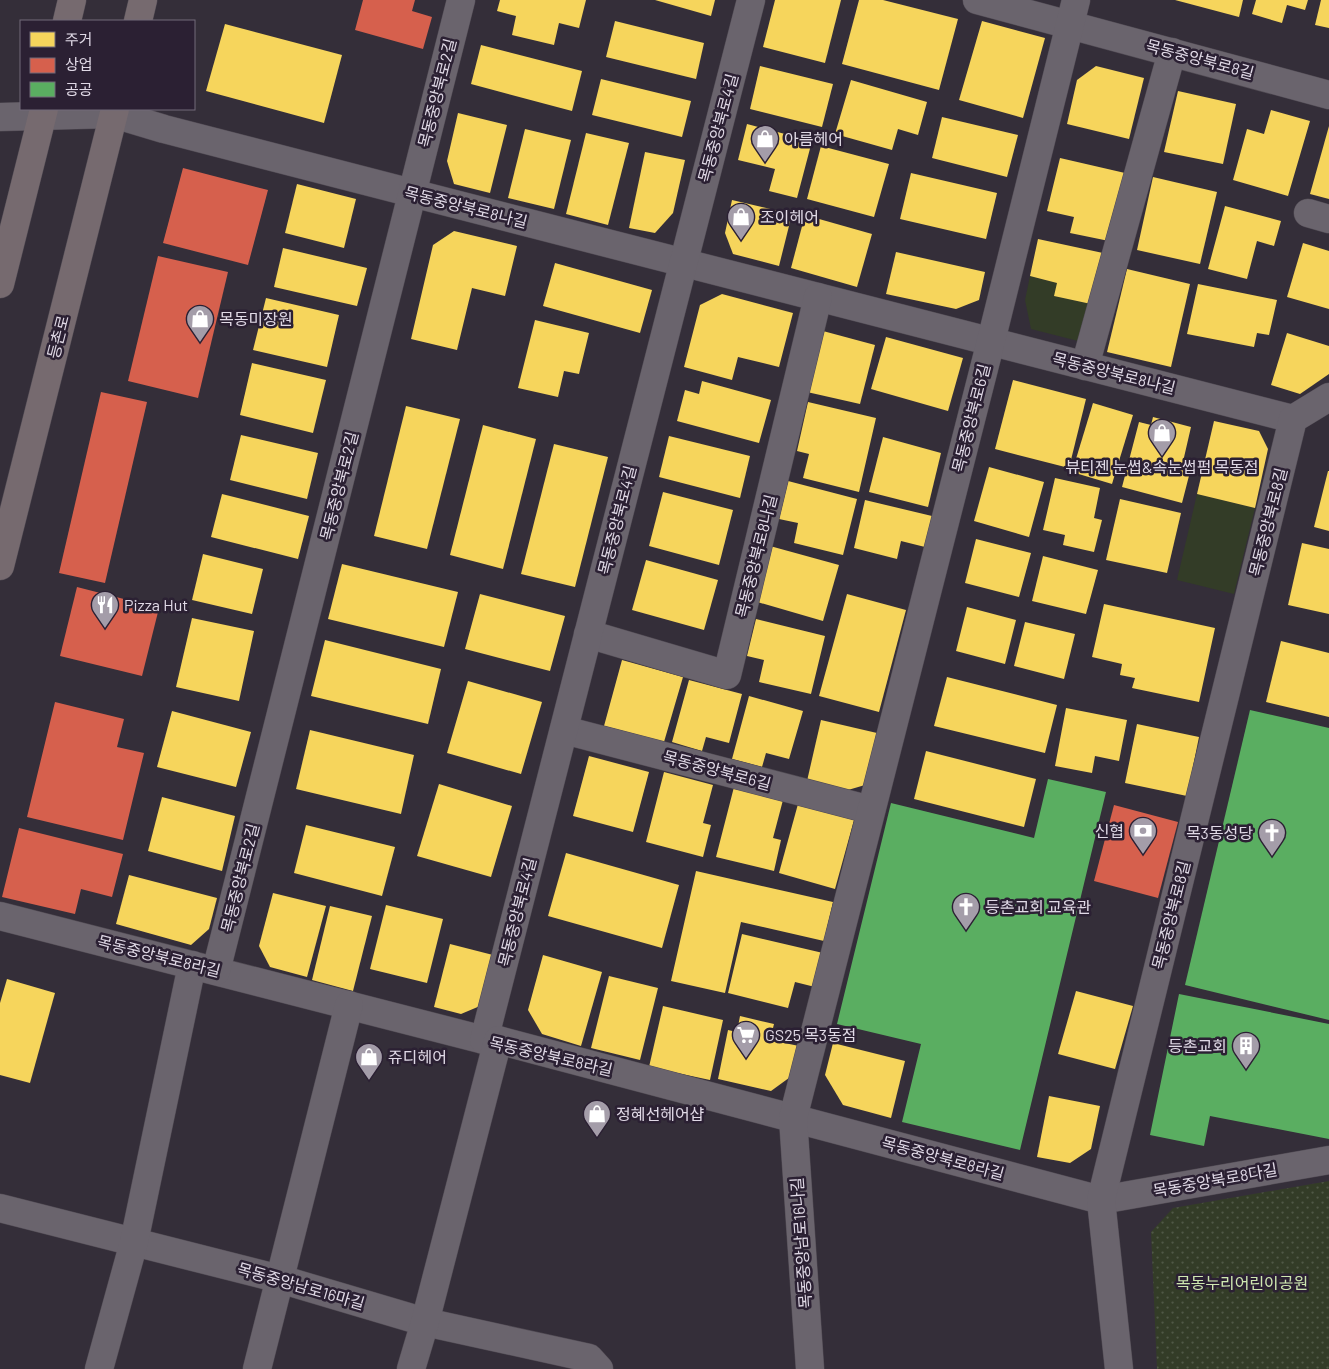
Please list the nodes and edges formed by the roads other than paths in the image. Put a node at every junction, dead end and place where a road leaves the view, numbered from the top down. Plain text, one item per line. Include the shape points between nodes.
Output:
1 (72, 0) edge
2 (143, 0) edge
3 (461, 0) edge
4 (751, 0) edge
5 (977, 0) edge
6 (1073, 12) edge
7 (67, 20) edge
8 (138, 20) edge
9 (1172, 52) junction
10 (1329, 95) edge
11 (115, 111) edge
12 (43, 113) edge
13 (0, 117) edge
14 (412, 193) junction
15 (683, 262) junction
16 (0, 284) edge
17 (818, 297) junction
18 (991, 341) junction
19 (1085, 366) junction
20 (1329, 397) edge
21 (1293, 419) junction
22 (0, 566) edge
23 (588, 634) junction
24 (564, 730) junction
25 (871, 810) junction
26 (0, 916) edge
27 (204, 968) junction
28 (349, 1005) junction
29 (491, 1040) junction
30 (793, 1118) junction
31 (1329, 1160) edge
32 (1101, 1200) junction
33 (0, 1208) edge
34 (134, 1242) junction
35 (280, 1279) junction
36 (425, 1322) junction
37 (99, 1369) edge
38 (256, 1369) edge
39 (411, 1369) edge
40 (599, 1369) edge
41 (810, 1369) edge
42 (1119, 1369) edge

1 - 7 main road
2 - 8 main road
3 - 14 street, 목동중앙북로2길
4 - 15 street, 목동중앙북로4길
5 - 6 street
6 - 9 street, 목동중앙북로8길
6 - 18 street, 목동중앙북로6길
9 - 10 street, 목동중앙북로8길
9 - 19 street
11 - 12 street, 목동중앙북로8나길
11 - 14 street, 목동중앙북로8나길 via 164,129
11 - 22 main road, 등촌로
12 - 13 street
12 - 16 main road
14 - 15 street, 목동중앙북로8나길
14 - 27 street, 목동중앙북로2길
15 - 17 street, 목동중앙북로8나길
15 - 23 street, 목동중앙북로4길
17 - 18 street, 목동중앙북로8나길
17 - 23 street, 목동중앙북로8나길 via 727,674
18 - 19 street, 목동중앙북로8나길
18 - 25 street, 목동중앙북로6길
19 - 21 street, 목동중앙북로8나길
20 - 21 street
21 - 32 street, 목동중앙북로8길
23 - 24 street, 목동중앙북로4길
24 - 25 street, 목동중앙북로6길
24 - 29 street, 목동중앙북로4길
25 - 30 street, 목동중앙북로6길
26 - 27 street, 목동중앙북로8라길
27 - 28 street, 목동중앙북로8라길
27 - 34 street, 목동중앙북로2길
28 - 29 street, 목동중앙북로8라길
28 - 35 street
29 - 30 street, 목동중앙북로8라길
29 - 36 street, 목동중앙북로4길
30 - 32 street, 목동중앙북로8라길
30 - 41 street, 목동중앙남로16나길
31 - 32 street, 목동중앙북로8다길
32 - 42 street, 목동중앙북로8길
33 - 34 street, 목동중앙남로16마길
34 - 35 street, 목동중앙남로16마길
34 - 37 street, 목동중앙북로2길
35 - 36 street, 목동중앙남로16마길
35 - 38 street
36 - 39 street, 목동중앙북로4길
36 - 40 street, 목동중앙남로16마길 via 589,1358

